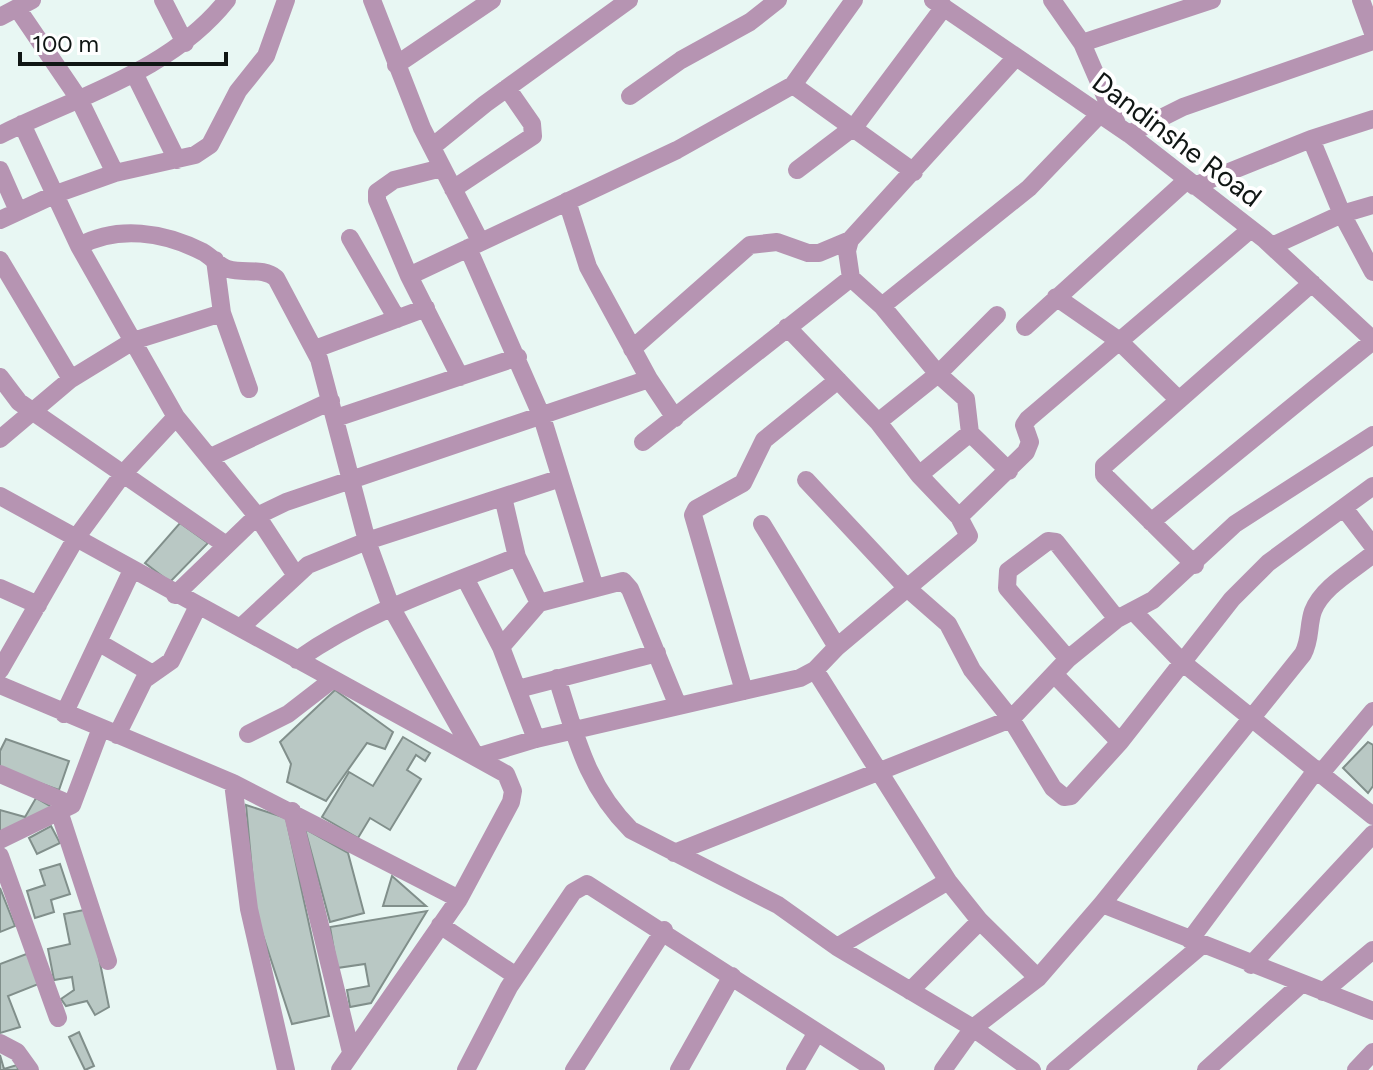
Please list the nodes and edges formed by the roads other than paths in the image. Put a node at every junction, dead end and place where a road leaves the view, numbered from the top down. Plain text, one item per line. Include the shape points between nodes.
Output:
1 (163, 0) edge
2 (227, 0) edge
3 (286, 0) edge
4 (372, 0) edge
5 (492, 0) edge
6 (629, 0) edge
7 (778, 0) edge
8 (854, 0) edge
9 (1052, 0) edge
10 (1212, 0) edge
11 (1361, 0) edge
12 (939, 4) edge
13 (16, 9) edge
14 (1373, 33) edge
15 (1373, 41) edge
16 (185, 43) junction
17 (1082, 43) junction
18 (1016, 57) junction
19 (396, 65) junction
20 (134, 73) junction
21 (793, 85) junction
22 (507, 88) junction
23 (630, 96) dead end
24 (79, 99) junction
25 (1100, 114) junction
26 (1373, 119) edge
27 (22, 124) junction
28 (855, 126) junction
29 (1124, 130) junction
30 (0, 135) edge
31 (1311, 139) junction
32 (432, 147) junction
33 (177, 160) junction
34 (442, 168) junction
35 (0, 170) edge
36 (797, 170) dead end
37 (914, 172) junction
38 (115, 173) junction
39 (1191, 183) junction
40 (453, 189) junction
41 (56, 194) junction
42 (567, 201) junction
43 (1373, 205) edge
44 (18, 211) junction
45 (1342, 214) junction
46 (0, 220) edge
47 (1251, 229) junction
48 (350, 238) dead end
49 (850, 240) junction
50 (474, 244) junction
51 (79, 246) junction
52 (1272, 246) junction
53 (0, 260) edge
54 (215, 260) junction
55 (1373, 272) edge
56 (409, 276) junction
57 (851, 278) junction
58 (1312, 283) junction
59 (1056, 297) junction
60 (882, 306) junction
61 (426, 308) junction
62 (222, 313) junction
63 (997, 315) dead end
64 (397, 319) junction
65 (787, 327) junction
66 (1025, 327) dead end
67 (1371, 336) edge
68 (1118, 340) junction
69 (133, 341) junction
70 (315, 349) junction
71 (632, 349) junction
72 (518, 357) junction
73 (938, 374) junction
74 (0, 377) edge
75 (460, 377) junction
76 (71, 379) junction
77 (649, 379) junction
78 (838, 380) junction
79 (249, 389) dead end
80 (1179, 400) junction
81 (32, 410) junction
82 (334, 410) junction
83 (176, 417) junction
84 (542, 417) junction
85 (675, 418) junction
86 (878, 422) junction
87 (970, 433) junction
88 (1373, 435) edge
89 (0, 439) edge
90 (643, 442) dead end
91 (211, 457) junction
92 (1009, 471) junction
93 (123, 474) junction
94 (919, 475) junction
95 (561, 478) junction
96 (352, 480) junction
97 (806, 480) dead end
98 (1373, 486) edge
99 (0, 496) edge
100 (503, 497) junction
101 (1344, 508) junction
102 (257, 516) junction
103 (959, 517) junction
104 (1151, 522) junction
105 (762, 524) dead end
106 (76, 538) junction
107 (367, 541) junction
108 (226, 545) junction
109 (1373, 546) edge
110 (1373, 554) edge
111 (517, 557) junction
112 (1195, 565) junction
113 (132, 570) junction
114 (295, 574) junction
115 (465, 578) junction
116 (0, 588) edge
117 (595, 588) junction
118 (907, 588) junction
119 (175, 595) junction
120 (539, 603) junction
121 (38, 605) junction
122 (198, 606) junction
123 (391, 607) junction
124 (1125, 615) junction
125 (240, 628) junction
126 (98, 642) junction
127 (501, 647) junction
128 (837, 647) junction
129 (657, 653) junction
130 (1068, 659) junction
131 (297, 660) junction
132 (1182, 662) junction
133 (0, 670) edge
134 (815, 670) junction
135 (151, 673) junction
136 (1054, 674) junction
137 (557, 678) junction
138 (332, 680) junction
139 (0, 685) edge
140 (518, 689) junction
141 (744, 691) junction
142 (678, 706) junction
143 (1373, 711) edge
144 (64, 714) junction
145 (1251, 718) junction
146 (1011, 719) junction
147 (574, 730) junction
148 (109, 732) junction
149 (248, 734) dead end
150 (536, 739) junction
151 (1120, 742) junction
152 (476, 757) junction
153 (1319, 771) junction
154 (0, 774) edge
155 (880, 774) junction
156 (233, 783) junction
157 (65, 808) junction
158 (292, 811) junction
159 (1373, 816) edge
160 (1373, 834) edge
161 (0, 840) edge
162 (674, 853) junction
163 (0, 856) edge
164 (948, 881) junction
165 (459, 899) junction
166 (1102, 904) junction
167 (980, 921) junction
168 (440, 925) junction
169 (664, 930) junction
170 (1196, 942) junction
171 (837, 947) junction
172 (1373, 950) edge
173 (108, 961) dead end
174 (1251, 965) junction
175 (516, 976) junction
176 (732, 976) junction
177 (1038, 978) junction
178 (1301, 984) junction
179 (910, 991) junction
180 (1323, 992) junction
181 (1373, 1011) edge
182 (58, 1018) dead end
183 (973, 1028) junction
184 (817, 1032) junction
185 (0, 1043) edge
186 (351, 1052) junction
187 (1373, 1052) edge
188 (1012, 1064) edge
189 (30, 1070) edge
190 (286, 1070) edge
191 (340, 1070) edge
192 (466, 1070) edge
193 (574, 1070) edge
194 (679, 1070) edge
195 (795, 1070) edge
196 (876, 1070) edge
197 (943, 1070) edge
198 (1032, 1070) edge
199 (1055, 1070) edge
200 (1206, 1070) edge
201 (1356, 1070) edge

1 - 16 street
2 - 16 street
3 - 33 street via 266,56 238,91 210,145
4 - 19 street
5 - 19 street
6 - 22 street
7 - 23 street
8 - 21 street
9 - 17 street
10 - 17 street
11 - 14 street
12 - 18 street, Dandinshe Road
12 - 28 street
13 - 24 street
15 - 29 street
16 - 20 street
17 - 29 street
18 - 25 street, Dandinshe Road
18 - 37 street
19 - 32 street
20 - 24 street
20 - 33 street
21 - 28 street
21 - 42 street via 677,150
22 - 32 street
22 - 40 street via 532,124 533,136
24 - 27 street
24 - 38 street
25 - 29 street, Dandinshe Road
25 - 60 street via 1029,188
26 - 31 street
27 - 30 street
27 - 41 street
28 - 36 street
28 - 37 street
29 - 39 street, Dandinshe Road
31 - 39 street
31 - 45 street
32 - 34 street
33 - 38 street
34 - 40 street
34 - 56 street via 394,180 377,192 381,214
35 - 44 street
37 - 49 street
38 - 41 street
39 - 47 street, Dandinshe Road
39 - 59 street
40 - 50 street
41 - 44 street
41 - 51 street
42 - 50 street
42 - 71 street via 584,257
43 - 45 street
44 - 46 street
45 - 52 street
45 - 55 street
47 - 52 street, Dandinshe Road
47 - 68 street
48 - 64 street
49 - 57 street
49 - 71 street via 808,253 777,242 750,245
50 - 56 street
50 - 72 street
51 - 54 street via 119,232 151,235
51 - 69 street
52 - 58 street, Dandinshe Road
53 - 76 street
54 - 62 street
54 - 70 street via 227,269 272,274
56 - 61 street
57 - 60 street
57 - 65 street
58 - 67 street, Dandinshe Road
58 - 80 street
59 - 66 street
59 - 68 street
60 - 73 street
61 - 64 street
61 - 75 street
62 - 69 street
62 - 79 street
63 - 73 street
64 - 70 street
65 - 78 street
65 - 85 street
67 - 104 street
68 - 80 street
68 - 92 street via 1028,419 1024,425 1030,447
69 - 76 street
69 - 83 street
70 - 82 street
71 - 77 street
72 - 75 street
72 - 84 street
73 - 86 street
73 - 87 street via 966,399
74 - 81 street
75 - 82 street
76 - 81 street
77 - 84 street
77 - 85 street
78 - 86 street
78 - 141 street via 764,440 743,483 693,515
80 - 104 street via 1103,470
81 - 89 street
81 - 93 street
82 - 91 street
82 - 96 street
83 - 91 street
83 - 93 street
84 - 95 street
84 - 96 street
85 - 90 street
86 - 94 street
87 - 92 street
87 - 94 street
88 - 112 street via 1235,524
91 - 102 street
92 - 103 street
93 - 106 street
93 - 108 street
94 - 103 street
95 - 100 street
95 - 117 street
96 - 102 street
96 - 107 street
97 - 118 street
98 - 101 street
99 - 106 street
100 - 107 street
100 - 111 street
101 - 109 street
101 - 132 street via 1268,563
102 - 108 street
102 - 114 street
103 - 118 street via 969,536
104 - 112 street
105 - 128 street
106 - 113 street
106 - 121 street
107 - 114 street
107 - 123 street
108 - 119 street
110 - 145 street via 1322,596 1303,654
111 - 115 street
111 - 120 street
112 - 124 street via 1153,600
113 - 119 street
113 - 126 street
114 - 125 street
115 - 123 street
115 - 127 street
116 - 121 street
117 - 120 street
117 - 129 street via 626,583
118 - 128 street
118 - 146 street via 948,624 972,670
119 - 122 street
120 - 127 street
121 - 133 street
122 - 125 street
122 - 135 street via 171,661
123 - 131 street
123 - 152 street
124 - 130 street
124 - 130 street via 1056,542 1048,541 1008,571 1007,588
124 - 132 street
125 - 131 street
126 - 135 street
126 - 144 street
127 - 140 street
128 - 134 street
129 - 137 street
129 - 142 street
130 - 136 street
131 - 138 street
132 - 145 street
132 - 151 street
134 - 141 street
134 - 155 street
135 - 148 street
136 - 146 street
136 - 151 street
137 - 140 street
137 - 147 street
138 - 149 street via 288,714
138 - 152 street
139 - 144 street
140 - 150 street
141 - 142 street
142 - 147 street
143 - 153 street
144 - 148 street
145 - 153 street
145 - 166 street
146 - 151 street via 1053,788 1064,797 1071,796
146 - 155 street
147 - 150 street
147 - 162 street via 586,771 615,814 631,830
148 - 156 street
148 - 157 street
150 - 152 street
152 - 165 street via 506,774 513,791
153 - 159 street
153 - 170 street
154 - 157 street
155 - 162 street
155 - 164 street
156 - 158 street
156 - 190 street via 249,909
157 - 161 street
157 - 173 street
158 - 165 street
158 - 186 street
160 - 174 street
162 - 171 street via 778,905
163 - 182 street
164 - 167 street
164 - 171 street
165 - 168 street
166 - 170 street
166 - 177 street
167 - 177 street
167 - 179 street
168 - 175 street
168 - 186 street
169 - 175 street via 587,884 580,885
169 - 176 street
169 - 193 street
170 - 174 street
170 - 199 street
171 - 179 street
172 - 180 street
174 - 178 street
175 - 192 street
176 - 184 street
176 - 194 street
177 - 183 street
178 - 180 street
178 - 200 street
179 - 183 street
180 - 181 street
183 - 188 street
183 - 197 street
184 - 195 street
184 - 196 street
185 - 189 street via 17,1052
186 - 191 street
187 - 201 street
188 - 198 street

